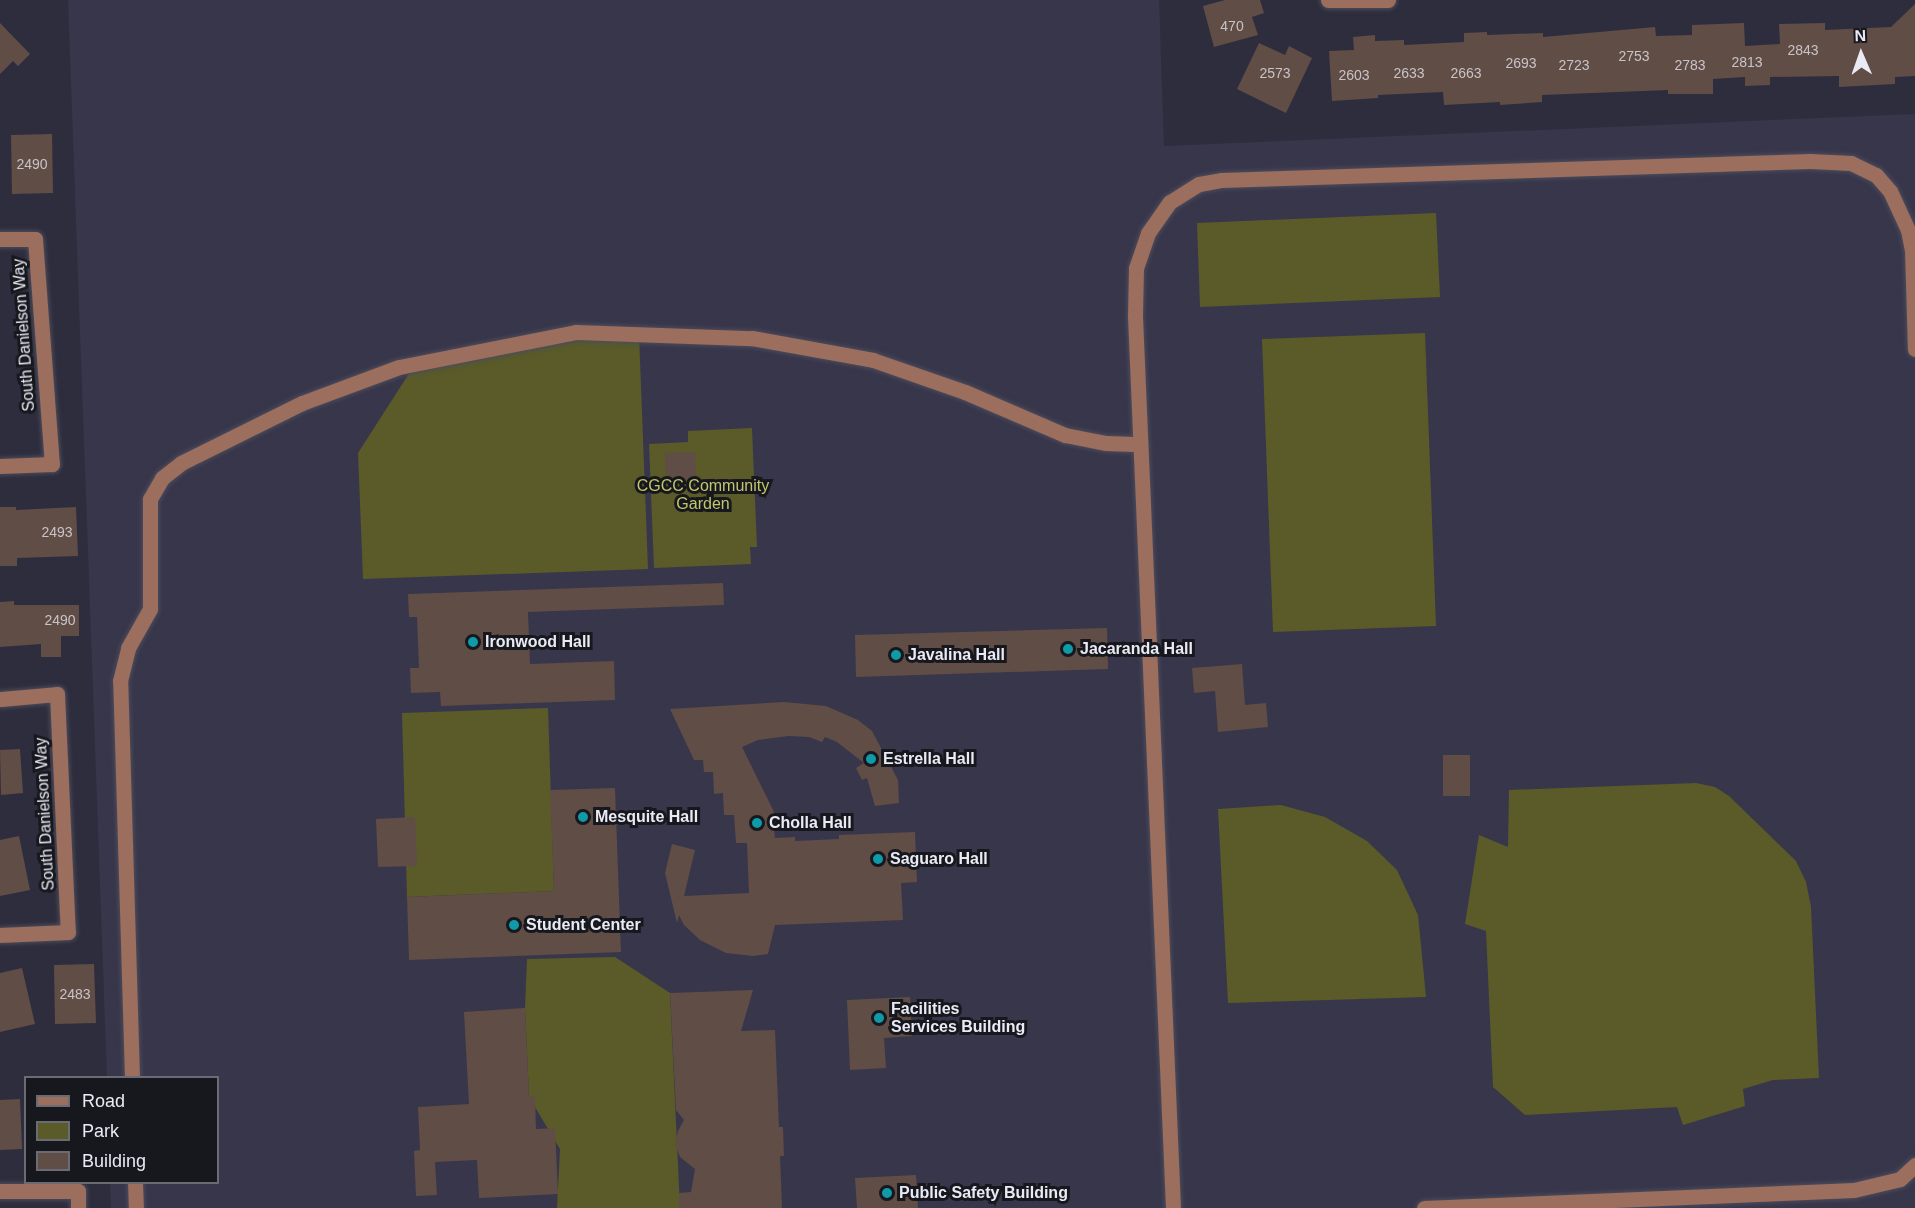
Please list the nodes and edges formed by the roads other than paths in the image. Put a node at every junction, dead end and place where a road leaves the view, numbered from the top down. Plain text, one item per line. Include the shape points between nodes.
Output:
1 (1328, 0) edge
2 (1388, 0) edge
3 (0, 239) edge
4 (1915, 349) edge
5 (1140, 444) junction
6 (0, 466) edge
7 (0, 699) edge
8 (0, 935) edge
9 (132, 1076) edge
10 (1915, 1165) edge
11 (135, 1184) edge
12 (0, 1191) edge
13 (78, 1208) edge
14 (136, 1208) edge
15 (1173, 1208) edge
16 (1424, 1208) edge

1 - 2 street
3 - 6 street, South Danielson Way via 35,240 52,464
4 - 5 street via 1908,230 1890,191 1876,175 1851,163 1798,161 1221,180 1198,184 1170,202 1148,233 1136,268
5 - 9 street via 1106,443 1065,435 965,392 850,355 748,338 576,332 399,367 302,403 181,463 162,478 150,499 150,609 128,648 120,681
5 - 15 street
7 - 8 street, South Danielson Way via 57,694 68,932
10 - 16 street via 1900,1179 1854,1190
11 - 14 street
12 - 13 street via 78,1191

